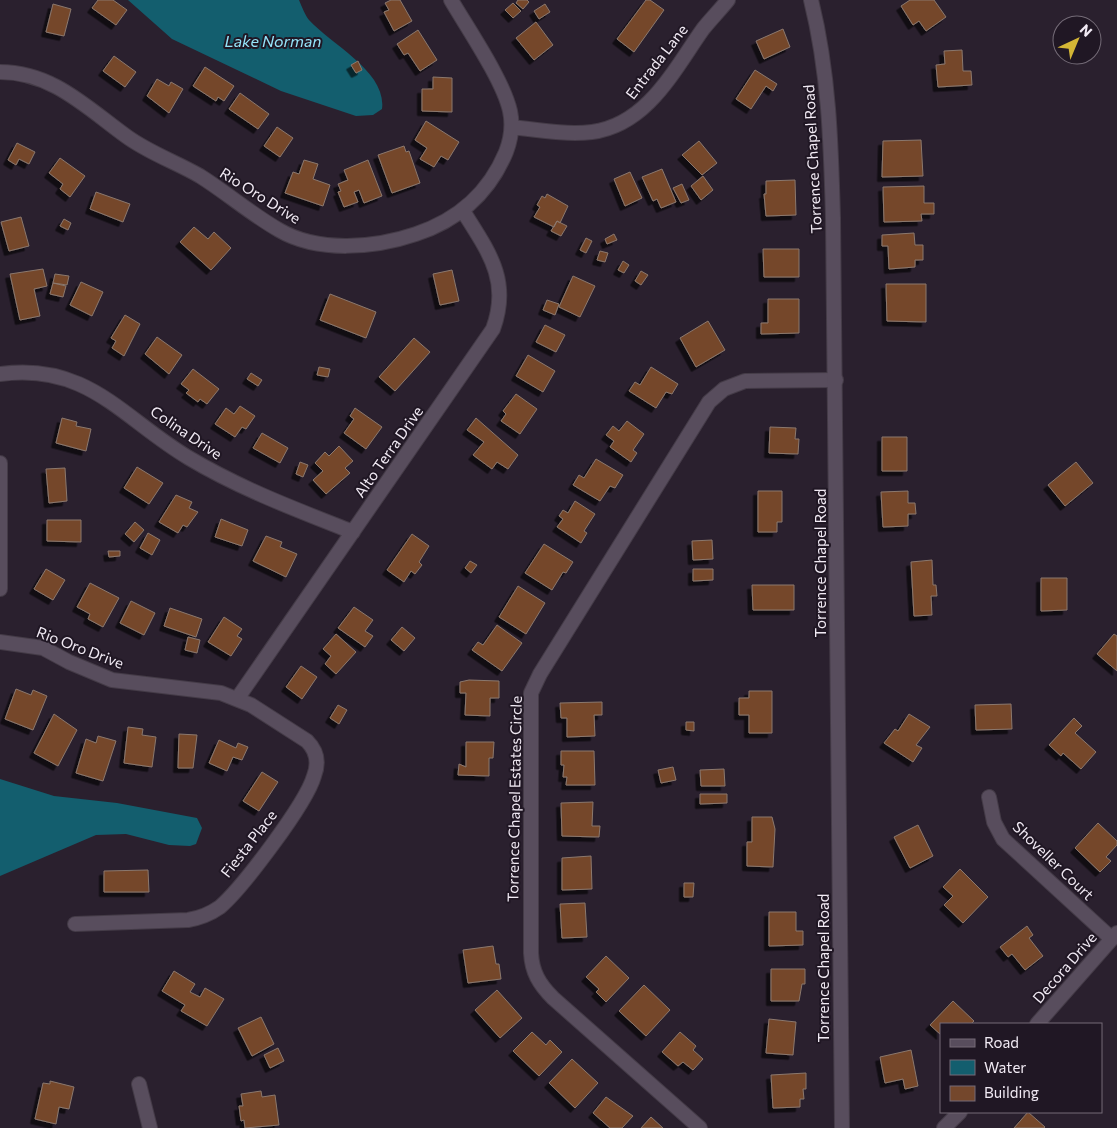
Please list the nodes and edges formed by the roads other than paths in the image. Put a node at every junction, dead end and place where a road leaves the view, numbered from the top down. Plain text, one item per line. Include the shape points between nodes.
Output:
1 (450, 0) edge
2 (728, 0) edge
3 (811, 0) edge
4 (0, 72) edge
5 (512, 127) junction
6 (463, 211) junction
7 (0, 374) edge
8 (836, 380) junction
9 (0, 463) edge
10 (352, 532) junction
11 (0, 589) edge
12 (0, 642) edge
13 (237, 699) junction
14 (989, 797) dead end
15 (75, 924) dead end
16 (1115, 936) edge
17 (1039, 1023) edge
18 (139, 1084) dead end
19 (959, 1113) edge
20 (150, 1128) edge
21 (700, 1128) edge
22 (842, 1128) edge
23 (944, 1128) edge

1 - 5 street, Rio Oro Drive via 502,90 510,110
2 - 5 street, Entrada Lane via 650,102 629,119 615,126 587,132
3 - 8 street, Torrence Chapel Road via 825,71 830,130
4 - 6 street, Rio Oro Drive via 30,74 56,86 129,139 200,176 280,231 298,239 337,245 385,242 431,229
5 - 6 street, Rio Oro Drive via 505,156 488,184
6 - 10 street, Alto Terra Drive via 496,269 501,293 498,316 490,336
7 - 10 street, Colina Drive via 32,373 75,382 102,394 170,445 221,475
8 - 21 street, Torrence Chapel Estates Circle via 745,381 724,388 709,402 531,693 530,953 534,972 553,998
8 - 22 street, Torrence Chapel Road
9 - 11 street
10 - 13 street, Alto Terra Drive
12 - 13 street, Rio Oro Drive via 44,648 112,680 209,691
13 - 15 street, Fiesta Place via 282,724 314,748 317,765 314,777 284,827 220,906 202,917 168,922
14 - 16 street, Shoveller Court via 994,822 1003,839
16 - 17 street, Decora Drive
18 - 20 street
19 - 23 street

